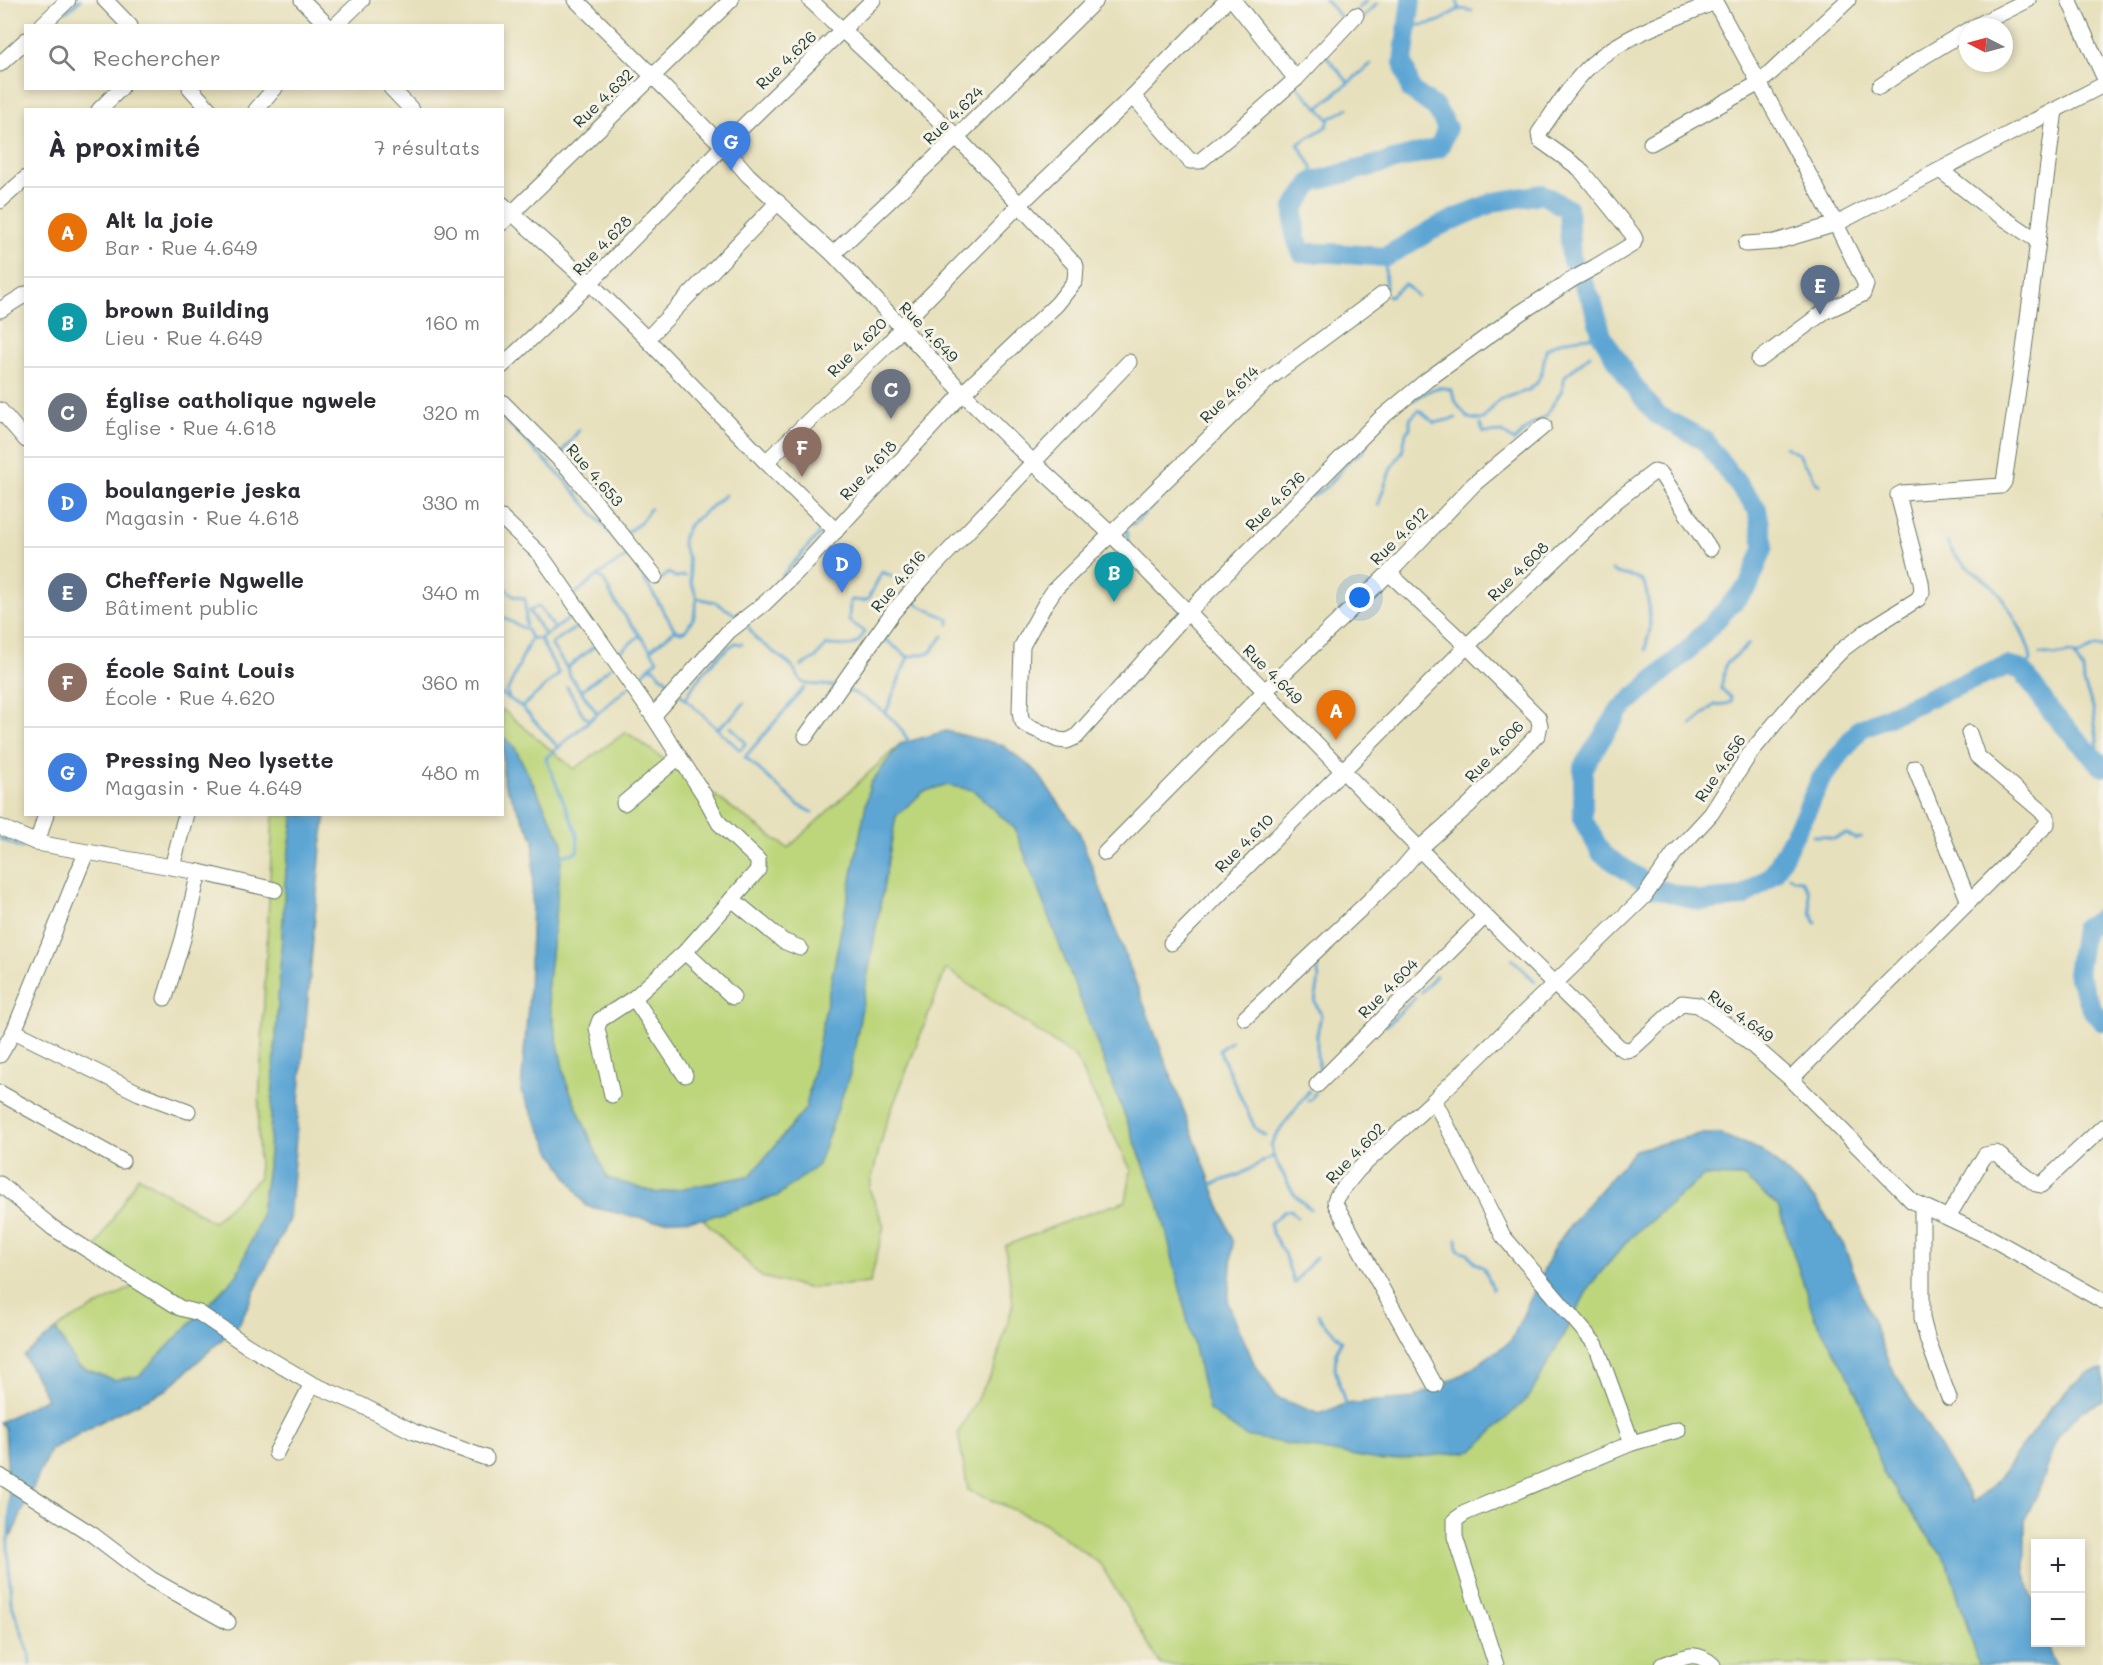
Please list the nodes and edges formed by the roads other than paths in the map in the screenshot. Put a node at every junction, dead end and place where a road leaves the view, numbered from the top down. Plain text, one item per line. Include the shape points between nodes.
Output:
1 (68, 0) edge
2 (105, 0) edge
3 (302, 0) edge
4 (362, 0) edge
5 (576, 0) edge
6 (731, 0) edge
7 (810, 0) edge
8 (873, 0) edge
9 (1096, 0) edge
10 (1227, 0) edge
11 (1233, 0) edge
12 (1848, 0) edge
13 (2028, 0) edge
14 (2069, 0) edge
15 (1715, 1) edge
16 (1356, 15) dead end
17 (1992, 18) edge
18 (43, 24) edge
19 (128, 24) edge
20 (326, 24) edge
21 (337, 24) edge
22 (843, 30) junction
23 (1959, 35) edge
24 (24, 42) edge
25 (0, 64) edge
26 (653, 75) junction
27 (2103, 75) edge
28 (1296, 79) junction
29 (1761, 82) junction
30 (2103, 86) edge
31 (1878, 87) dead end
32 (119, 90) edge
33 (192, 90) edge
34 (273, 90) edge
35 (393, 90) edge
36 (1133, 96) junction
37 (101, 108) edge
38 (208, 108) edge
39 (258, 108) edge
40 (410, 108) edge
41 (2055, 110) junction
42 (957, 137) junction
43 (1651, 143) dead end
44 (723, 146) junction
45 (1940, 170) junction
46 (24, 180) edge
47 (0, 201) edge
48 (778, 202) junction
49 (1019, 205) junction
50 (505, 214) edge
51 (1836, 224) junction
52 (2038, 241) junction
53 (1746, 244) dead end
54 (833, 254) junction
55 (590, 283) junction
56 (1383, 294) dead end
57 (24, 295) edge
58 (0, 310) edge
59 (900, 329) junction
60 (647, 339) junction
61 (1759, 360) dead end
62 (1129, 362) dead end
63 (504, 364) edge
64 (963, 393) junction
65 (504, 404) edge
66 (0, 410) edge
67 (1544, 426) dead end
68 (22, 430) edge
69 (766, 462) junction
70 (1033, 462) junction
71 (504, 520) edge
72 (836, 531) junction
73 (1112, 535) junction
74 (1710, 549) dead end
75 (1389, 573) junction
76 (656, 576) dead end
77 (1187, 614) junction
78 (1467, 646) junction
79 (1264, 692) junction
80 (653, 716) junction
81 (1969, 733) dead end
82 (806, 736) dead end
83 (679, 757) junction
84 (1915, 768) dead end
85 (1343, 770) junction
86 (624, 803) dead end
87 (45, 816) edge
88 (185, 816) edge
89 (0, 827) edge
90 (37, 843) junction
91 (1420, 848) junction
92 (87, 853) junction
93 (1106, 853) dead end
94 (172, 867) junction
95 (199, 872) junction
96 (275, 890) dead end
97 (732, 899) junction
98 (1969, 902) junction
99 (1485, 916) junction
100 (1171, 943) dead end
101 (800, 948) dead end
102 (685, 952) junction
103 (1553, 985) junction
104 (734, 997) dead end
105 (165, 998) dead end
106 (634, 998) junction
107 (1245, 1018) dead end
108 (14, 1031) junction
109 (0, 1055) edge
110 (686, 1075) dead end
111 (1791, 1078) junction
112 (1317, 1085) dead end
113 (0, 1093) edge
114 (612, 1095) dead end
115 (1434, 1101) junction
116 (188, 1111) dead end
117 (2103, 1127) edge
118 (122, 1161) dead end
119 (0, 1184) edge
120 (1922, 1207) junction
121 (1948, 1217) junction
122 (2103, 1301) edge
123 (312, 1384) junction
124 (1435, 1385) dead end
125 (1949, 1398) dead end
126 (1678, 1430) dead end
127 (1632, 1443) junction
128 (276, 1453) dead end
129 (486, 1458) dead end
130 (1, 1476) edge
131 (228, 1622) dead end
132 (1496, 1665) edge
133 (1662, 1665) edge
134 (1713, 1665) edge

1 - 18 street
2 - 19 street
3 - 20 street
4 - 21 street
5 - 26 street, Rue 4.649
6 - 26 street, Rue 4.632
7 - 22 street, Rue 4.618
8 - 22 street, Rue 4.626
9 - 42 street, Rue 4.624
10 - 36 street, Rue 4.620
11 - 28 street
12 - 29 street
13 - 17 street
14 - 27 street
15 - 29 street
15 - 77 street, Rue 4.676 via 1620,44 1592,64 1538,137 1579,168 1633,235 1633,244 1520,313 1427,380 1380,419
16 - 28 street
22 - 42 street, Rue 4.618
22 - 44 street, Rue 4.626
23 - 31 street
24 - 25 street
26 - 44 street, Rue 4.649
26 - 50 street, Rue 4.632
28 - 36 street via 1195,162
29 - 43 street
29 - 51 street
30 - 41 street
32 - 37 street
33 - 38 street
34 - 39 street
35 - 40 street
36 - 49 street, Rue 4.620
41 - 45 street
41 - 52 street
42 - 49 street, Rue 4.618
42 - 54 street, Rue 4.624
44 - 48 street, Rue 4.649
44 - 55 street, Rue 4.628
45 - 51 street
45 - 52 street
46 - 47 street
48 - 54 street, Rue 4.649
48 - 60 street
49 - 59 street, Rue 4.620
49 - 64 street, Rue 4.618 via 1076,266 1076,281 1050,311
50 - 55 street
51 - 53 street via 1775,242
51 - 61 street via 1866,290 1814,318
52 - 103 street, Rue 4.656 via 2004,482 1997,487 1898,495 1921,582 1918,599 1843,650 1802,691 1751,752 1711,814 1674,854 1644,897
54 - 59 street, Rue 4.649
55 - 60 street
55 - 63 street, Rue 4.628
56 - 73 street, Rue 4.614 via 1271,377
57 - 58 street
59 - 64 street, Rue 4.649
59 - 69 street, Rue 4.620
60 - 69 street
62 - 70 street, Rue 4.616
64 - 70 street, Rue 4.649
64 - 72 street, Rue 4.618
65 - 76 street, Rue 4.653 via 569,469
66 - 68 street
67 - 75 street, Rue 4.612 via 1474,484
69 - 72 street
70 - 73 street, Rue 4.649
70 - 82 street, Rue 4.616 via 893,612
71 - 80 street via 540,554
72 - 80 street, Rue 4.618 via 765,603 729,631
73 - 77 street, Rue 4.649
73 - 77 street, Rue 4.676 via 1055,590 1027,634 1021,655 1020,711 1024,724 1058,740 1076,737
74 - 78 street, Rue 4.608 via 1661,474 1654,472 1616,501
75 - 78 street, Rue 4.606
75 - 79 street, Rue 4.612
77 - 79 street, Rue 4.649
78 - 85 street, Rue 4.608
78 - 91 street, Rue 4.606 via 1538,717 1538,734
79 - 85 street, Rue 4.649
79 - 93 street, Rue 4.612
80 - 83 street
81 - 98 street via 1977,756 2049,820
83 - 86 street
83 - 97 street via 719,823 758,860 758,870
84 - 98 street
85 - 91 street, Rue 4.649
85 - 100 street, Rue 4.610
87 - 90 street
88 - 94 street
89 - 90 street
90 - 92 street
91 - 99 street, Rue 4.649
91 - 107 street, Rue 4.606
92 - 94 street
92 - 108 street
94 - 95 street
95 - 96 street
95 - 105 street
97 - 101 street via 783,941
97 - 102 street
98 - 111 street
99 - 103 street, Rue 4.649
99 - 112 street, Rue 4.604
102 - 104 street
102 - 106 street
103 - 111 street, Rue 4.649 via 1625,1050 1632,1049 1676,1006 1698,1005
103 - 115 street, Rue 4.602
106 - 110 street
106 - 114 street via 598,1024
108 - 109 street
108 - 116 street via 139,1093
111 - 120 street, Rue 4.649
113 - 118 street
115 - 124 street, Rue 4.602 via 1359,1170 1335,1201
115 - 127 street via 1503,1236 1596,1345
117 - 121 street via 2041,1185 1996,1153 1985,1155
119 - 123 street via 53,1228 180,1308 199,1313
120 - 121 street, Rue 4.649
120 - 125 street via 1922,1318
121 - 122 street, Rue 4.649
123 - 128 street
123 - 129 street via 414,1432
126 - 127 street
127 - 132 street via 1455,1520 1455,1537
130 - 131 street via 93,1535 151,1579
133 - 134 street via 1697,1654

